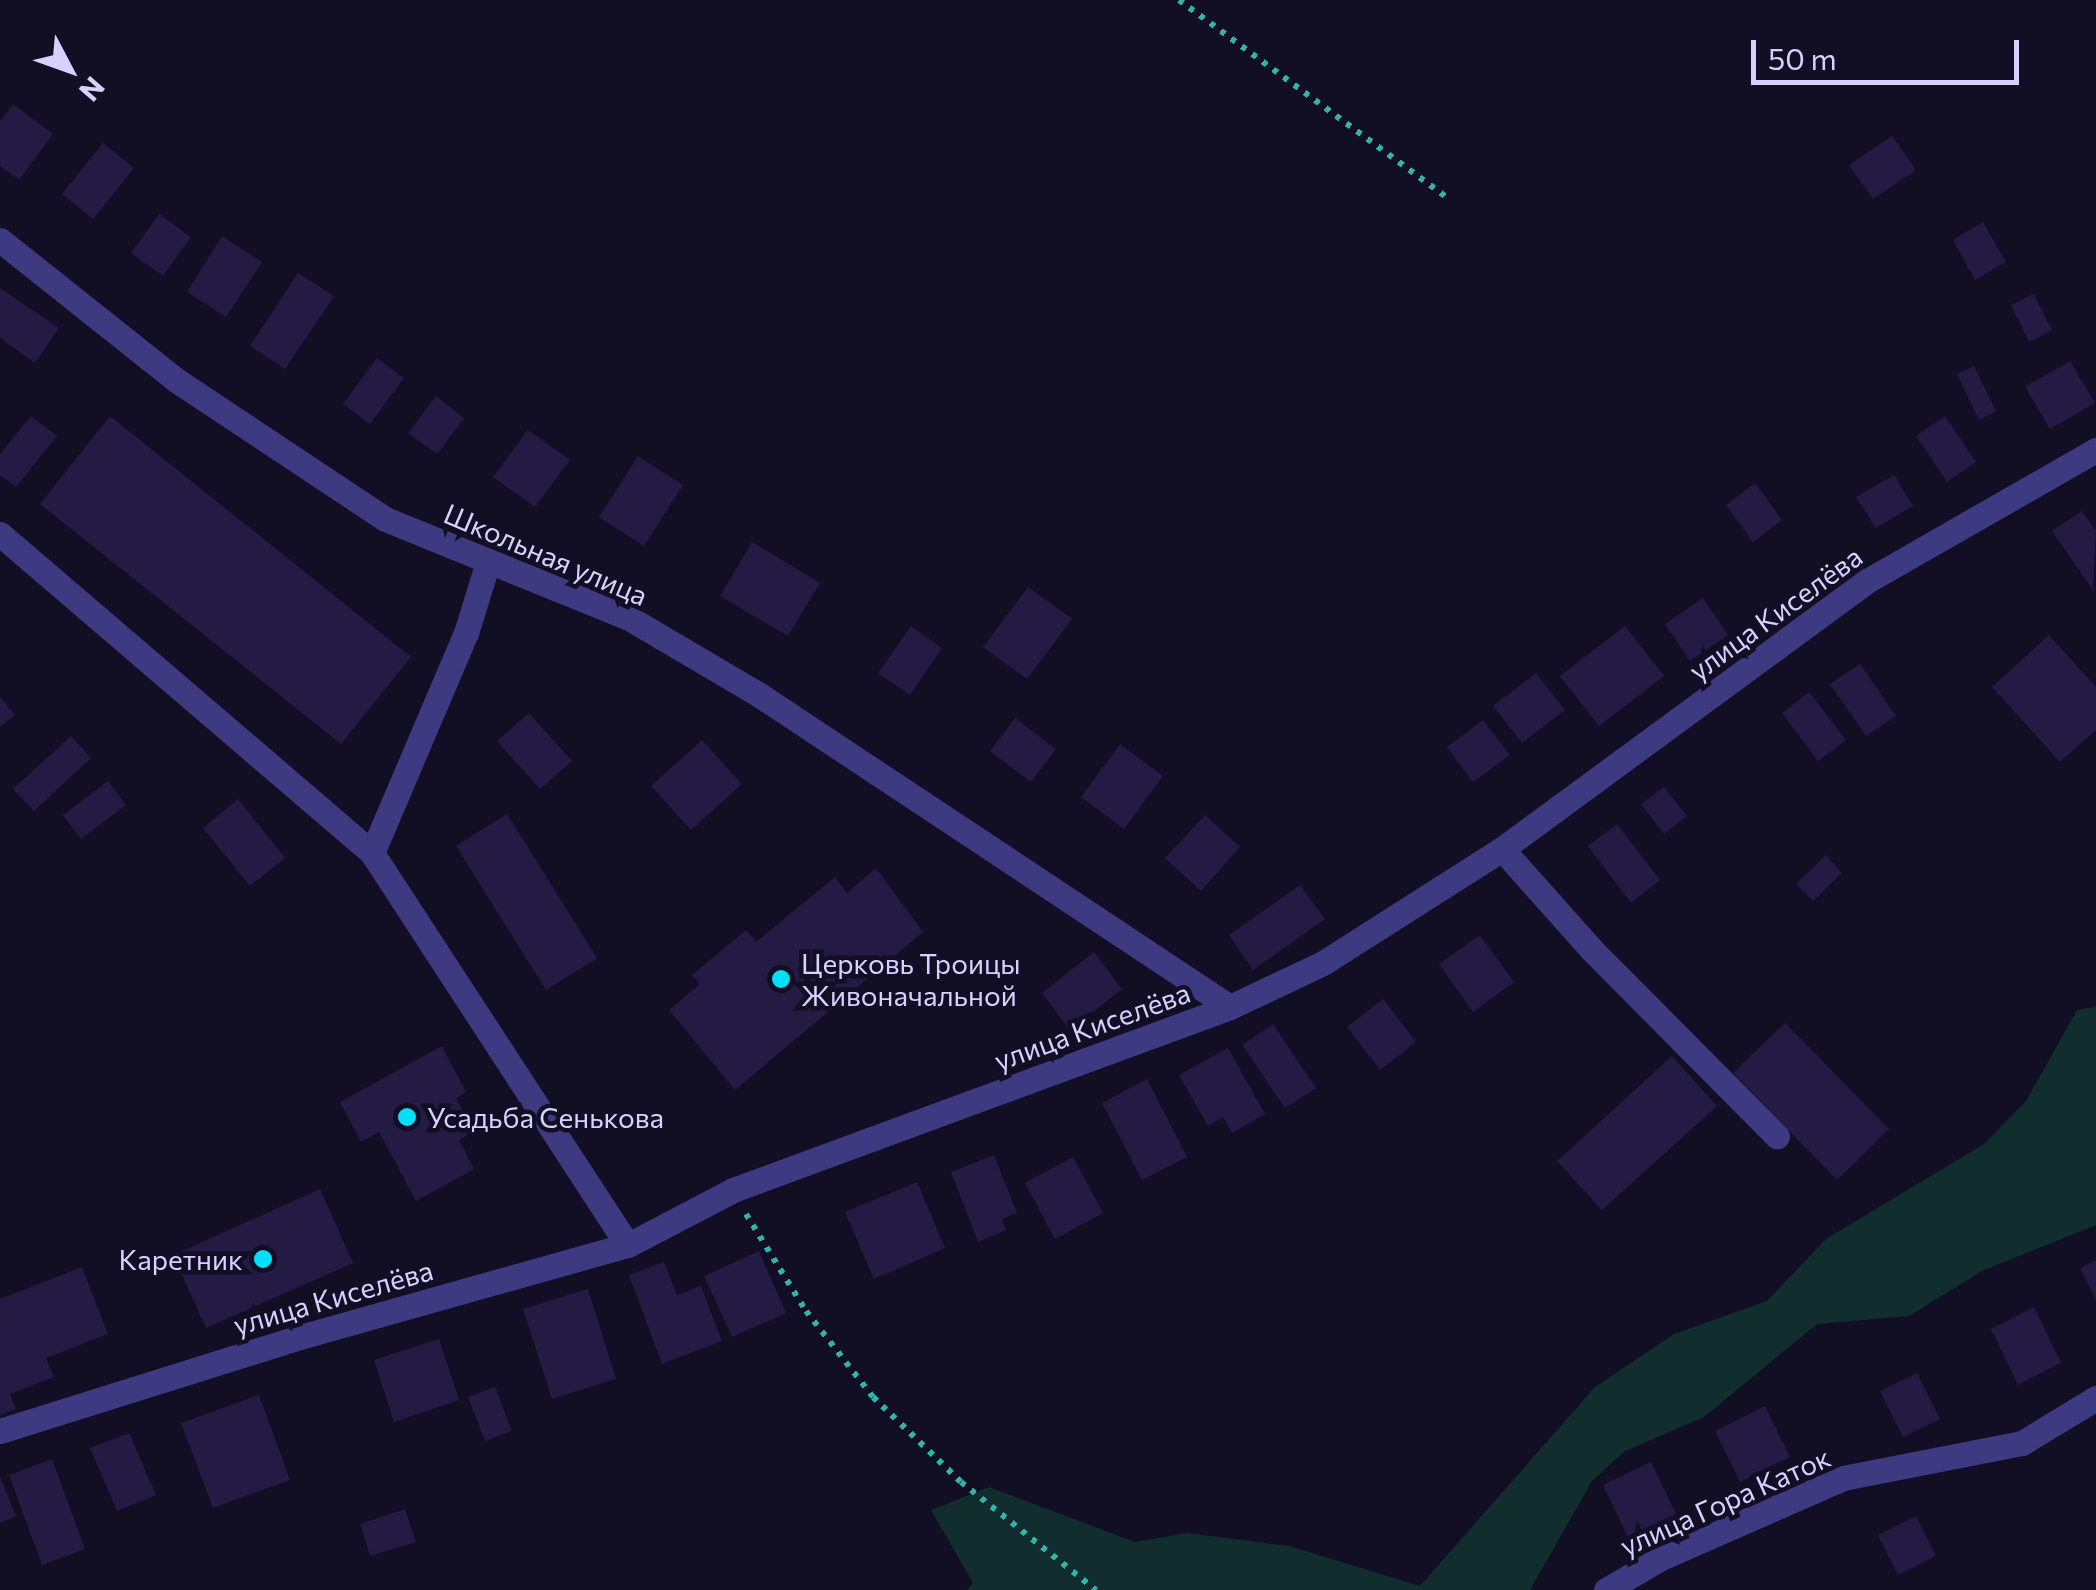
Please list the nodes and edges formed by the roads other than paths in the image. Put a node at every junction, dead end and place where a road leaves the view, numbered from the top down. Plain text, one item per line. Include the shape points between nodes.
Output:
1 (0, 240) edge
2 (2096, 450) edge
3 (0, 534) edge
4 (487, 564) junction
5 (1502, 850) junction
6 (372, 853) junction
7 (1230, 1007) junction
8 (1778, 1136) dead end
9 (628, 1245) junction
10 (2096, 1398) edge
11 (0, 1431) edge
12 (1606, 1590) edge

1 - 4 street, Школьная улица via 192,390 385,519
2 - 5 street, улица Киселёва via 1866,580
3 - 6 street
4 - 6 street via 466,633
4 - 7 street, Школьная улица via 629,618 758,694
5 - 7 street, улица Киселёва via 1323,962
5 - 8 street
6 - 9 street
7 - 9 street, улица Киселёва via 732,1190
9 - 11 street, улица Киселёва via 300,1336
10 - 12 street, улица Гора Каток via 2022,1443 1843,1478 1661,1558

